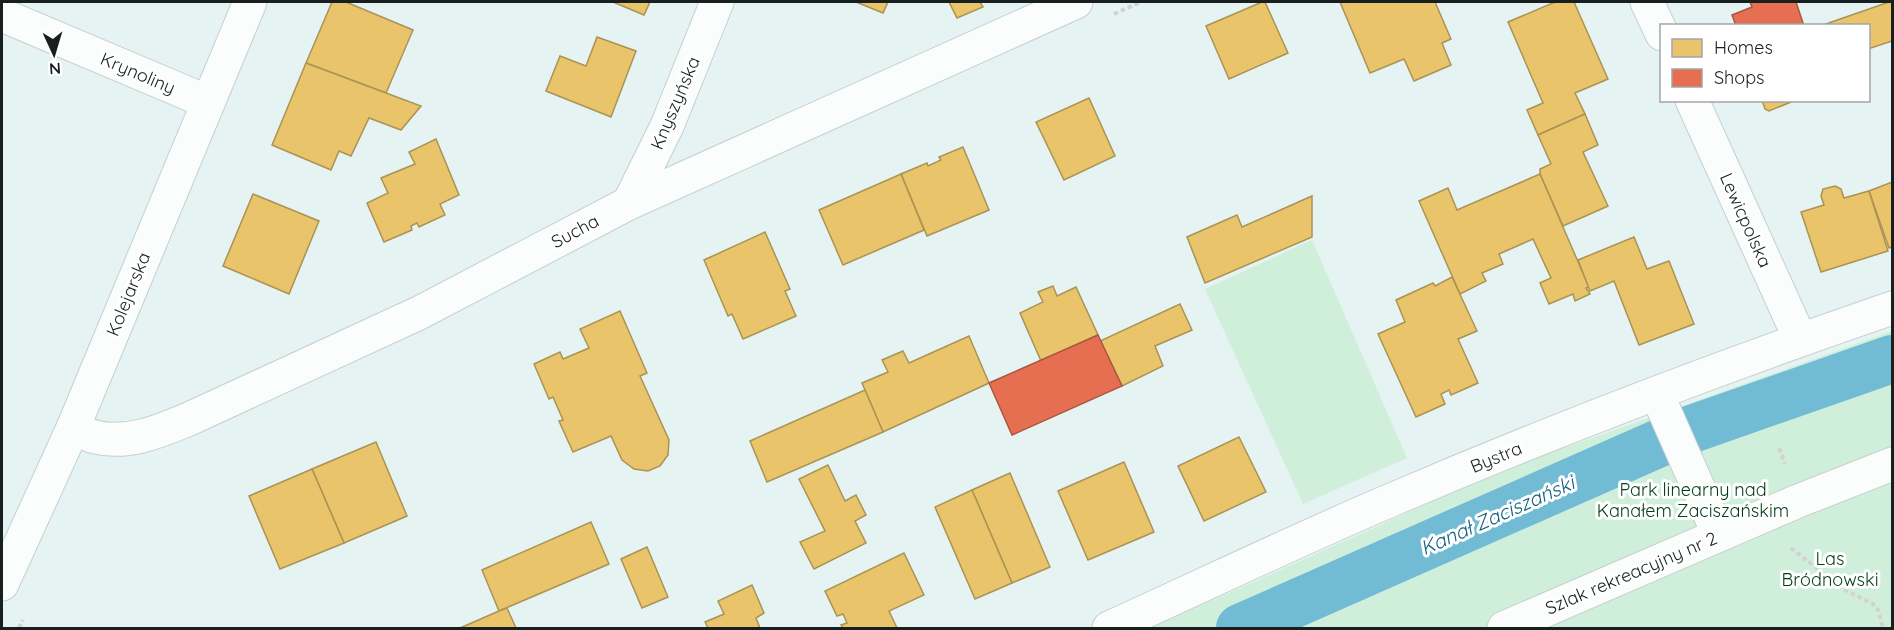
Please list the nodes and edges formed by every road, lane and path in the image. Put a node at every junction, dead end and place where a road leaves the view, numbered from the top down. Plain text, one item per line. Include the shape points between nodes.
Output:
1 (250, 2) edge
2 (717, 2) edge
3 (1076, 2) edge
4 (1647, 2) edge
5 (2, 15) edge
6 (1660, 30) edge
7 (208, 102) junction
8 (1693, 102) edge
9 (629, 203) junction
10 (1893, 308) edge
11 (1800, 339) junction
12 (1662, 406) junction
13 (73, 428) junction
14 (1893, 464) edge
15 (1755, 520) junction
16 (1719, 535) junction
17 (2, 584) edge
18 (1109, 628) edge
19 (1504, 628) edge
20 (1883, 628) edge

1 - 7 street, Kolejarska
2 - 9 street, Knyszyńska via 667,126
3 - 9 street, Sucha
4 - 6 street
5 - 7 street, Krynoliny
7 - 13 street, Kolejarska
8 - 11 street, Lewicpolska
9 - 13 street, Sucha via 419,312 189,420 150,435 118,439 96,437
10 - 11 street, Bystra
11 - 12 street, Bystra
12 - 16 street
12 - 18 street, Bystra via 1515,449 1387,502
13 - 17 street, Kolejarska
14 - 15 street, Szlak rekreacyjny nr 2
15 - 16 street, Szlak rekreacyjny nr 2
15 - 20 path via 1844,589 1873,604
16 - 19 street, Szlak rekreacyjny nr 2

